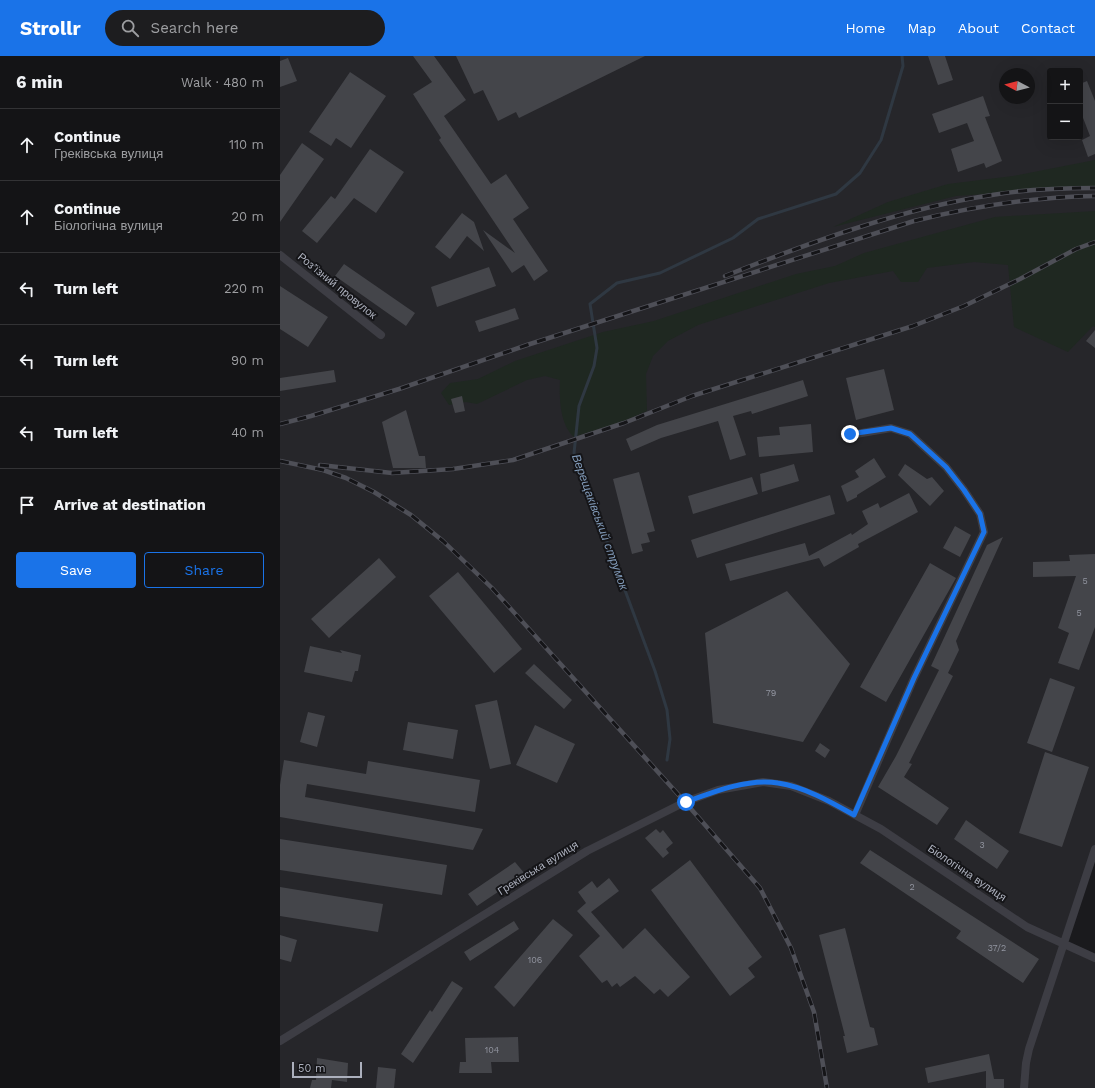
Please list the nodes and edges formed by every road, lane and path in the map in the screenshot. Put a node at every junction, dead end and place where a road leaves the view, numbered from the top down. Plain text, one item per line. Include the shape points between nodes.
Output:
1 (280, 255) edge
2 (381, 335) dead end
3 (850, 434) dead end
4 (829, 801) joint
5 (854, 815) junction
6 (1095, 849) edge
7 (1063, 945) junction
8 (1095, 958) edge
9 (280, 1040) edge
10 (1024, 1088) edge

1 - 2 street, Роз’їзний провулок
3 - 5 street via 891,428 910,434 946,467 964,490 980,514 984,532 914,678
4 - 5 street, Біологічна вулиця
4 - 9 street, Греківська вулиця via 791,786 762,782 718,790 686,802 588,850
5 - 7 street, Біологічна вулиця via 880,829 1027,927
6 - 7 street
7 - 8 street, Біологічна вулиця
7 - 10 street via 1026,1063

